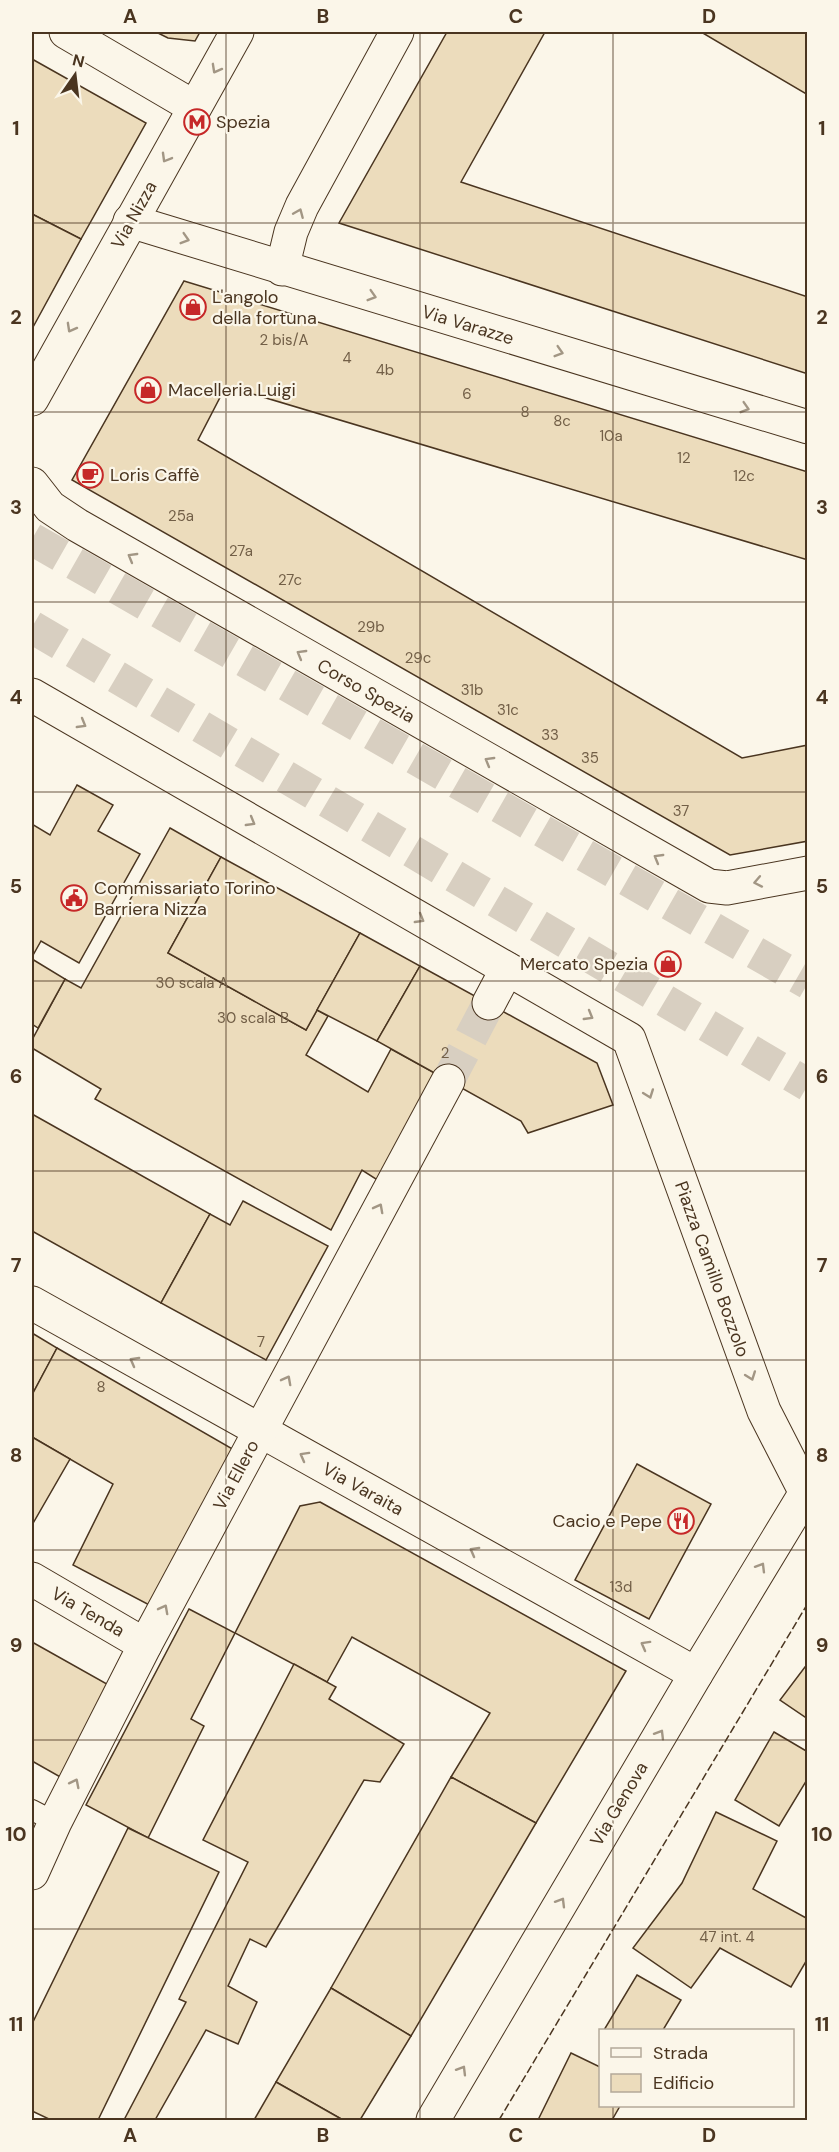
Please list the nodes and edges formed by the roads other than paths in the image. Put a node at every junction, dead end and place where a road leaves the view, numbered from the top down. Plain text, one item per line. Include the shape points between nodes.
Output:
1 (66, 32) edge
2 (237, 32) edge
3 (397, 32) edge
4 (194, 107) junction
5 (130, 221) junction
6 (282, 269) junction
7 (32, 399) edge
8 (807, 427) edge
9 (32, 484) edge
10 (32, 695) edge
11 (807, 873) edge
12 (507, 969) junction
13 (489, 1003) tunnel mouth
14 (448, 1081) tunnel mouth
15 (32, 1303) edge
16 (259, 1431) junction
17 (807, 1491) edge
18 (32, 1579) edge
19 (146, 1645) junction
20 (696, 1674) junction
21 (43, 1816) edge
22 (32, 1873) edge
23 (433, 2121) edge

1 - 4 street
2 -> 4 street, Via Nizza
6 -> 3 street via 302,206
4 -> 5 street, Via Nizza
5 -> 6 street, Via Varazze
5 -> 7 street, Via Nizza
6 -> 8 street, Via Varazze
11 -> 9 street, Corso Spezia via 727,888 709,886 76,525 50,507
10 -> 12 street
12 - 13 street
12 -> 17 street, Piazza Camillo Bozzolo via 628,1039 764,1411
16 -> 14 street, Via Ellero
16 -> 15 street, Via Varaita
19 -> 16 street, Via Ellero
20 -> 16 street, Via Varaita
20 -> 17 street, Via Genova
18 - 19 street, Via Tenda
21 -> 19 street, Via Ellero
23 -> 20 street, Via Genova
21 - 22 street, Via Ellero

